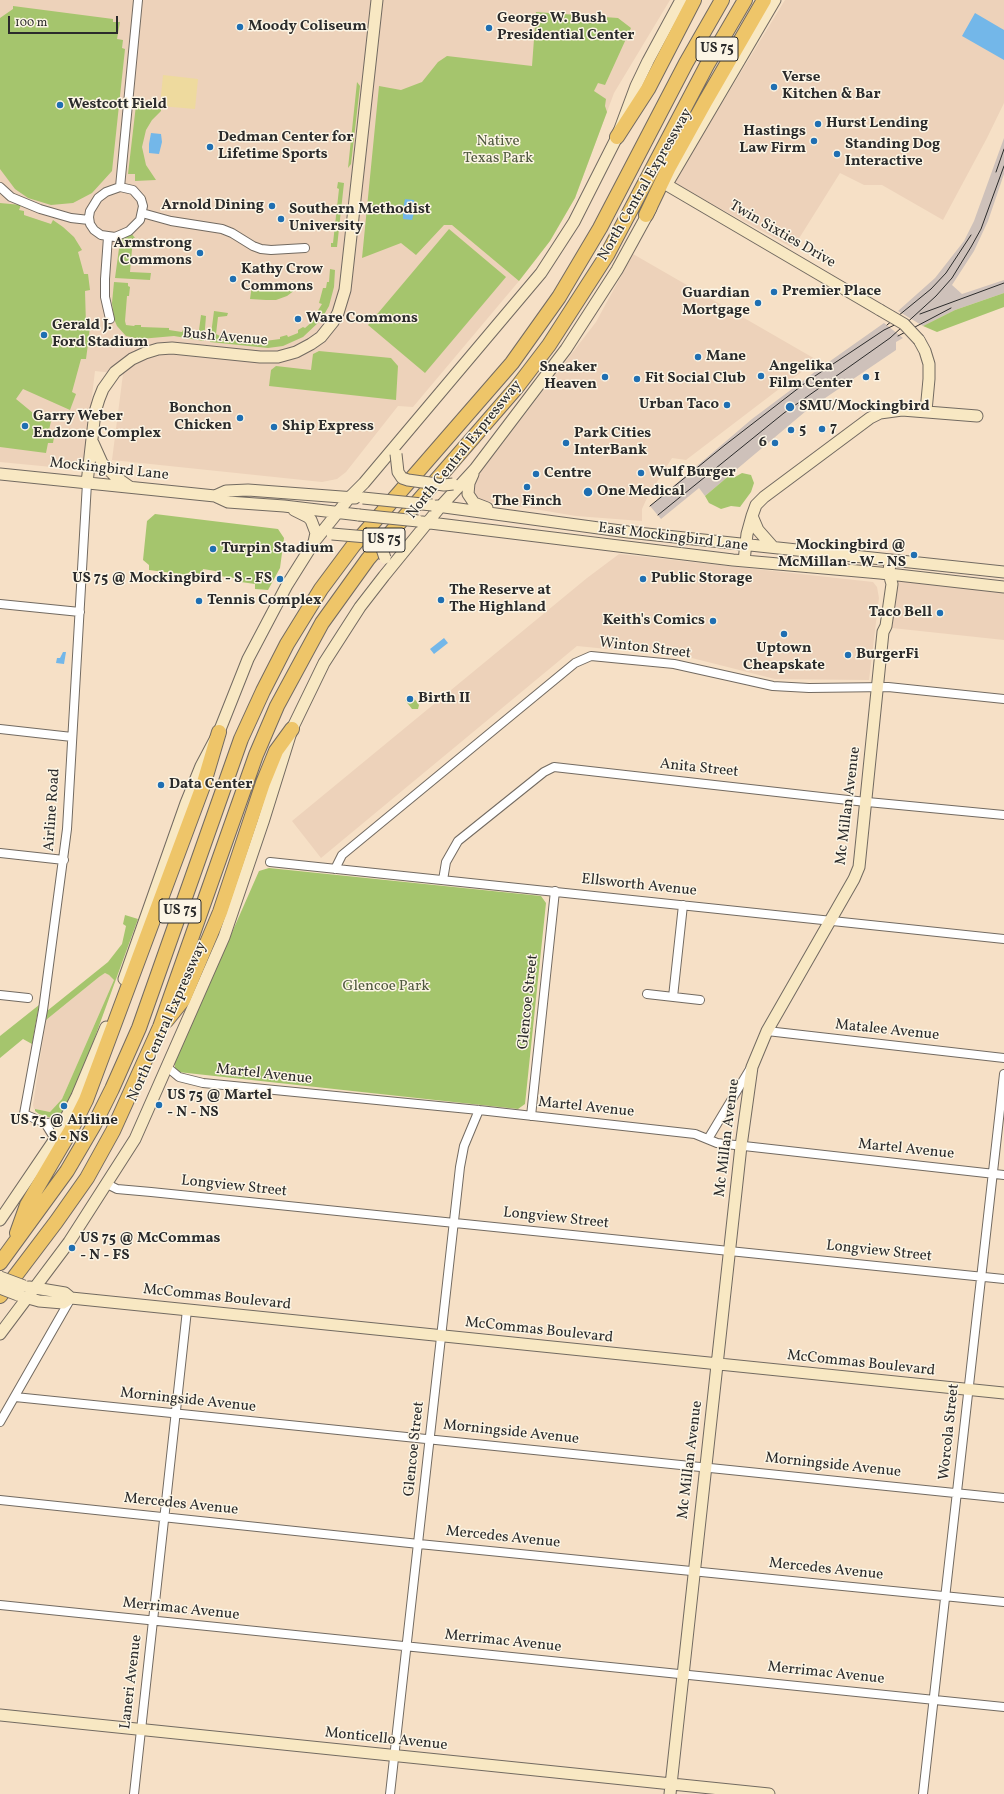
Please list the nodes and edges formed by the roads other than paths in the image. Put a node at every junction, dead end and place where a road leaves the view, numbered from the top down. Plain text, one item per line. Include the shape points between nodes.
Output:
1 (138, 0) edge
2 (377, 0) edge
3 (681, 0) edge
4 (694, 0) edge
5 (722, 0) edge
6 (745, 0) edge
7 (764, 0) edge
8 (775, 0) edge
9 (617, 137) junction
10 (667, 185) junction
11 (0, 187) edge
12 (120, 187) junction
13 (142, 213) junction
14 (646, 215) junction
15 (89, 220) junction
16 (108, 237) junction
17 (305, 248) dead end
18 (110, 319) dead end
19 (926, 411) junction
20 (977, 416) dead end
21 (400, 439) junction
22 (92, 441) junction
23 (475, 468) junction
24 (0, 474) edge
25 (87, 483) junction
26 (457, 483) junction
27 (130, 487) junction
28 (214, 496) junction
29 (350, 497) junction
30 (284, 506) junction
31 (437, 506) junction
32 (338, 513) junction
33 (506, 514) junction
34 (752, 516) junction
35 (423, 522) junction
36 (570, 524) junction
37 (679, 537) junction
38 (568, 540) junction
39 (314, 542) junction
40 (746, 544) junction
41 (773, 547) junction
42 (807, 551) junction
43 (677, 554) junction
44 (890, 560) junction
45 (744, 561) junction
46 (806, 566) junction
47 (1004, 572) edge
48 (889, 574) junction
49 (384, 576) junction
50 (1004, 587) edge
51 (0, 604) edge
52 (80, 612) junction
53 (878, 687) junction
54 (1004, 699) edge
55 (0, 729) edge
56 (292, 729) junction
57 (219, 732) junction
58 (72, 736) junction
59 (866, 802) junction
60 (1004, 815) edge
61 (0, 853) edge
62 (64, 860) junction
63 (270, 862) dead end
64 (335, 869) junction
65 (443, 880) junction
66 (555, 891) junction
67 (683, 905) junction
68 (830, 920) junction
69 (1004, 939) edge
70 (647, 994) dead end
71 (0, 995) edge
72 (673, 997) junction
73 (28, 998) dead end
74 (700, 1000) dead end
75 (160, 1027) junction
76 (767, 1032) junction
77 (1004, 1058) edge
78 (167, 1067) junction
79 (752, 1067) junction
80 (1004, 1074) edge
81 (479, 1110) junction
82 (531, 1116) junction
83 (64, 1122) junction
84 (45, 1123) junction
85 (55, 1139) junction
86 (708, 1139) junction
87 (742, 1146) junction
88 (992, 1174) junction
89 (1004, 1175) edge
90 (107, 1184) junction
91 (0, 1220) edge
92 (454, 1223) junction
93 (11, 1248) junction
94 (730, 1250) junction
95 (0, 1263) edge
96 (980, 1276) junction
97 (0, 1277) edge
98 (1004, 1279) edge
99 (0, 1288) edge
100 (26, 1292) junction
101 (0, 1296) edge
102 (71, 1298) junction
103 (187, 1310) junction
104 (0, 1334) edge
105 (442, 1336) junction
106 (717, 1365) junction
107 (969, 1390) junction
108 (1004, 1393) edge
109 (15, 1396) junction
110 (175, 1414) junction
111 (0, 1422) edge
112 (431, 1439) junction
113 (707, 1467) junction
114 (957, 1494) junction
115 (1004, 1498) edge
116 (0, 1500) edge
117 (164, 1517) junction
118 (419, 1544) junction
119 (694, 1571) junction
120 (945, 1596) junction
121 (1004, 1602) edge
122 (0, 1605) edge
123 (153, 1622) junction
124 (408, 1647) junction
125 (683, 1674) junction
126 (934, 1700) junction
127 (1004, 1707) edge
128 (0, 1716) edge
129 (140, 1730) junction
130 (395, 1756) junction
131 (670, 1789) edge
132 (134, 1794) edge
133 (390, 1794) edge
134 (770, 1794) edge
135 (923, 1794) edge

1 - 12 street
2 - 22 main road, Bush Avenue via 345,290 333,322 321,337 311,344 278,357 172,348 158,349 138,356 115,372 103,389 95,412
3 - 9 main road via 639,80
4 - 9 highway via 648,89
5 - 93 highway, North Central Expressway / US 75 via 676,81 594,240 559,297 508,368 353,546 321,589 287,644 262,691 242,738 143,1015 118,1077 74,1160
6 - 75 highway, North Central Expressway / US 75 via 707,65 607,255 550,345 517,387 368,559 322,623 277,706 256,755
7 - 14 highway via 669,167
8 - 10 main road, North Central Expressway
9 - 21 main road via 574,222 541,273
10 - 14 main road, North Central Expressway
10 - 19 main road, Twin Sixties Drive, bridge via 904,324 919,340 929,364
11 - 15 street via 11,198 40,209
12 - 13 street via 136,193 141,199
12 - 15 street via 98,198 90,211
13 - 16 street via 140,220 129,230 115,237
13 - 17 street via 171,221 222,229 261,249
14 - 23 main road, North Central Expressway via 617,270 574,337
15 - 16 street via 94,230
16 - 18 street via 104,279
19 - 20 main road
19 - 34 main road via 891,411 870,418 764,497
21 - 26 main road, bridge via 396,454 398,472 402,478 444,485
21 - 29 main road
22 - 25 main road, Bush Avenue
22 - 27 main road via 102,463
23 - 26 main road, North Central Expressway
23 - 33 main road via 468,488 471,499 478,505
24 - 25 main road, Mockingbird Lane
25 - 27 main road, Mockingbird Lane
25 - 52 street, Airline Road
26 - 31 main road, North Central Expressway
27 - 28 main road, Mockingbird Lane
28 - 29 main road, Mockingbird Lane via 226,491 248,490
28 - 30 main road, Mockingbird Lane via 228,502
29 - 31 main road, East Mockingbird Lane, bridge
29 - 32 main road
30 - 32 main road, Mockingbird Lane
30 - 39 main road via 308,516 316,533
31 - 33 main road, East Mockingbird Lane
31 - 35 main road, North Central Expressway
32 - 35 main road, East Mockingbird Lane, bridge
32 - 39 main road
33 - 36 main road, East Mockingbird Lane
34 - 40 main road
34 - 41 main road via 758,530
35 - 38 main road, East Mockingbird Lane
35 - 49 main road, North Central Expressway
36 - 37 main road, East Mockingbird Lane
36 - 38 main road
37 - 40 main road, East Mockingbird Lane
37 - 43 main road
38 - 43 main road, East Mockingbird Lane
39 - 49 main road, bridge via 332,534 374,540 381,546 385,558
39 - 57 main road via 287,585 251,653
40 - 41 main road, East Mockingbird Lane
40 - 45 main road
41 - 42 main road, East Mockingbird Lane
42 - 44 main road, East Mockingbird Lane
42 - 46 main road
43 - 45 main road, East Mockingbird Lane
44 - 47 main road, East Mockingbird Lane
44 - 48 main road, Mc Millan Avenue
45 - 46 main road, East Mockingbird Lane
46 - 48 main road, East Mockingbird Lane
48 - 50 main road, East Mockingbird Lane
48 - 53 main road, Mc Millan Avenue via 892,584 883,632
49 - 56 main road, North Central Expressway via 360,607 324,663
51 - 52 street
52 - 58 street, Airline Road
53 - 54 street, Winton Street
53 - 59 main road, Mc Millan Avenue
53 - 64 street, Winton Street via 773,686 674,664 598,656 582,659 342,855
55 - 58 street
56 - 75 highway via 276,752 263,783 220,912 183,1000
56 - 78 main road, North Central Expressway via 264,822 224,937
57 - 83 main road via 191,791 93,1061
57 - 93 highway via 198,800 86,1100 27,1205
58 - 62 street, Airline Road
59 - 60 street, Anita Street
59 - 65 street, Anita Street via 554,767 544,772 458,841 446,862
59 - 68 main road, Mc Millan Avenue via 859,868
61 - 62 street
62 - 84 street, Airline Road via 43,1010 24,1114
63 - 64 street, Ellsworth Avenue
64 - 65 street, Ellsworth Avenue
65 - 66 street, Ellsworth Avenue
66 - 67 street, Ellsworth Avenue
66 - 82 street, Glencoe Street
67 - 68 street, Ellsworth Avenue
67 - 72 street
68 - 69 street, Ellsworth Avenue
68 - 76 main road, Mc Millan Avenue
70 - 72 street
71 - 73 street
72 - 74 street
75 - 101 highway, North Central Expressway / US 75 via 113,1131 87,1178
76 - 77 street, Matalee Avenue
76 - 79 main road, Mc Millan Avenue
78 - 81 street, Martel Avenue via 179,1077 204,1083
78 - 90 main road, North Central Expressway via 135,1139
79 - 86 street
79 - 87 main road, Mc Millan Avenue
80 - 88 street, Worcola Street
81 - 82 street, Martel Avenue
81 - 92 street, Glencoe Street via 462,1155
82 - 86 street, Martel Avenue via 694,1134
83 - 84 street, Airline Road
83 - 85 main road
84 - 85 street
85 - 91 main road
86 - 87 street, Martel Avenue
87 - 88 street, Martel Avenue
87 - 94 main road, Mc Millan Avenue
88 - 89 street, Martel Avenue
88 - 96 street, Worcola Street
90 - 92 street, Longview Street via 117,1189
90 - 100 main road, North Central Expressway via 69,1242
92 - 94 street, Longview Street
92 - 105 street, Glencoe Street
93 - 95 highway, North Central Expressway / US 75
94 - 96 street, Longview Street
94 - 106 main road, Mc Millan Avenue
96 - 98 street, Longview Street
96 - 107 street, Worcola Street
97 - 100 main road, McCommas Boulevard, bridge
99 - 100 main road, McCommas Boulevard, bridge
100 - 102 main road, McCommas Boulevard via 63,1303
100 - 104 main road, North Central Expressway
102 - 103 main road, McCommas Boulevard
102 - 109 street
103 - 105 main road, McCommas Boulevard
103 - 110 street, Laneri Avenue
105 - 106 main road, McCommas Boulevard
105 - 112 street, Glencoe Street
106 - 107 main road, McCommas Boulevard
106 - 113 main road, Mc Millan Avenue
107 - 108 main road, McCommas Boulevard
107 - 114 street, Worcola Street
109 - 110 street, Morningside Avenue
109 - 111 street
110 - 112 street, Morningside Avenue
110 - 117 street, Laneri Avenue
112 - 113 street, Morningside Avenue
112 - 118 street, Glencoe Street
113 - 114 street, Morningside Avenue
113 - 119 main road, Mc Millan Avenue
114 - 115 street, Morningside Avenue
114 - 120 street, Worcola Street
116 - 117 street, Mercedes Avenue
117 - 118 street, Mercedes Avenue
117 - 123 street, Laneri Avenue
118 - 119 street, Mercedes Avenue
118 - 124 street, Glencoe Street
119 - 120 street, Mercedes Avenue
119 - 125 main road, Mc Millan Avenue
120 - 121 street, Mercedes Avenue
120 - 126 street, Worcola Street
122 - 123 street, Merrimac Avenue
123 - 124 street, Merrimac Avenue
123 - 129 street, Laneri Avenue
124 - 125 street, Merrimac Avenue
124 - 130 street, Glencoe Street
125 - 126 street, Merrimac Avenue
125 - 131 main road, Mc Millan Avenue
126 - 127 street, Merrimac Avenue
126 - 135 street, Worcola Street
128 - 129 main road, Monticello Avenue
129 - 130 main road, Monticello Avenue
129 - 132 street, Laneri Avenue
130 - 131 main road, Monticello Avenue
130 - 133 street, Glencoe Street
131 - 134 main road, Monticello Avenue

